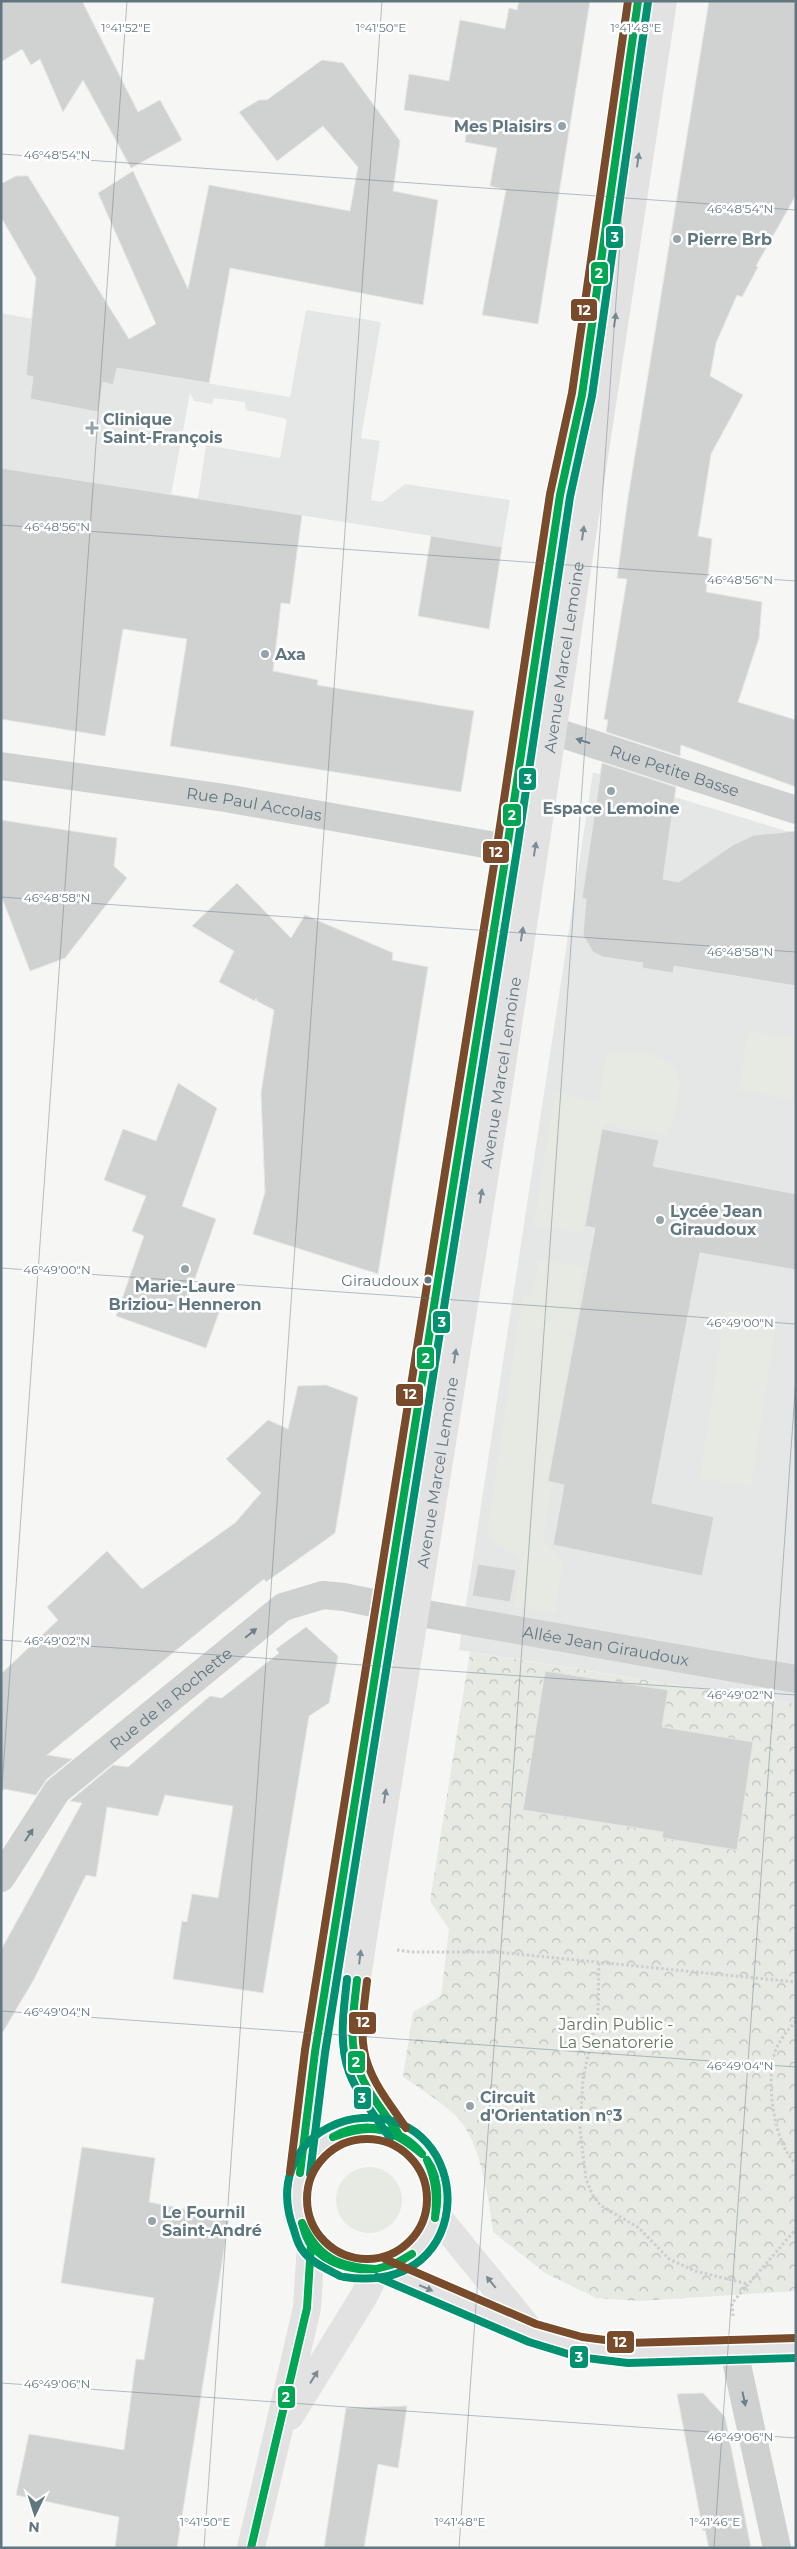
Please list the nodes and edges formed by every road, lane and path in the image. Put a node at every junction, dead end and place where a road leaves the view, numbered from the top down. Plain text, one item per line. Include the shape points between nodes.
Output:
1 (638, 1) edge
2 (663, 1) edge
3 (598, 361) junction
4 (560, 495) junction
5 (588, 499) junction
6 (553, 731) junction
7 (1, 766) edge
8 (796, 810) edge
9 (507, 848) junction
10 (386, 1606) junction
11 (415, 1612) junction
12 (796, 1679) edge
13 (2, 1877) edge
14 (362, 1944) junction
15 (599, 1963) junction
16 (796, 1982) edge
17 (796, 2021) edge
18 (398, 2133) junction
19 (796, 2164) edge
20 (300, 2173) junction
21 (437, 2216) junction
22 (796, 2229) edge
23 (311, 2244) junction
24 (379, 2269) junction
25 (748, 2284) junction
26 (532, 2333) junction
27 (796, 2348) edge
28 (734, 2351) junction
29 (279, 2434) junction
30 (251, 2548) edge
31 (777, 2548) edge

1 - 3 main road, Avenue Marcel Lemoine
3 -> 2 main road, Avenue Marcel Lemoine
3 - 4 main road, Avenue Marcel Lemoine via 582,395
3 - 5 main road, Avenue Marcel Lemoine
4 - 5 main road
4 - 9 main road, Avenue Marcel Lemoine
6 -> 5 main road, Avenue Marcel Lemoine
8 -> 6 street, Rue Petite Basse
11 -> 6 main road, Avenue Marcel Lemoine
7 - 9 street, Rue Paul Accolas via 224,798
9 - 10 main road, Avenue Marcel Lemoine
13 -> 10 street, Rue de la Rochette via 57,1791 283,1607 324,1595
10 - 20 main road, Avenue Marcel Lemoine via 315,2052
11 - 12 street, Allée Jean Giraudoux
14 -> 11 main road, Avenue Marcel Lemoine
14 - 15 path via 412,1952 497,1952
18 -> 14 main road, Avenue Marcel Lemoine via 359,2069 354,2053 352,2023
15 - 16 path
15 - 25 path via 598,2012 583,2078 580,2130 592,2194 600,2205 640,2228 668,2259 695,2271
17 - 19 path via 775,2051 772,2092 775,2120 790,2159
18 - 20 main road via 375,2127 352,2128 330,2137 312,2153
18 - 21 main road via 415,2144 428,2159 436,2177
20 - 23 main road via 297,2214
21 - 24 main road via 429,2235 416,2251 400,2262
26 -> 21 main road
22 - 25 path
23 - 24 main road via 345,2267
23 - 29 main road via 307,2308
24 -> 26 main road
29 -> 24 main road
25 - 28 path via 732,2303
26 - 28 main road via 580,2346 628,2352
27 - 28 main road
28 -> 31 street
29 - 30 main road

